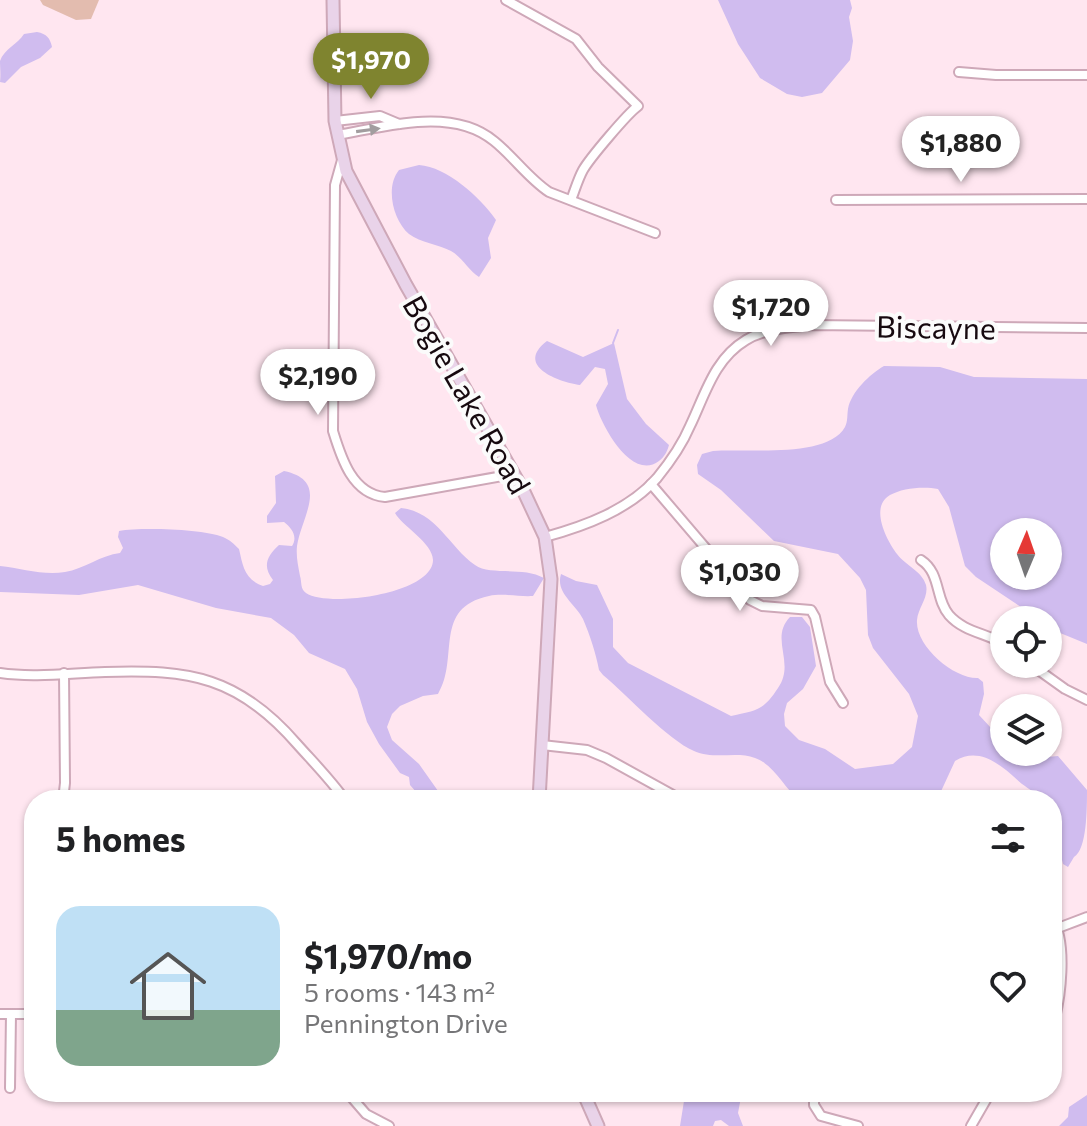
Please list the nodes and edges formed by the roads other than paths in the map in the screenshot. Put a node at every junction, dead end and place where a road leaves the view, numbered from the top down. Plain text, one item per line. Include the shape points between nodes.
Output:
1 (333, 0) edge
2 (506, 0) edge
3 (959, 72) dead end
4 (1087, 75) edge
5 (335, 121) junction
6 (400, 125) junction
7 (337, 135) junction
8 (342, 160) junction
9 (1087, 199) edge
10 (571, 200) junction
11 (836, 200) dead end
12 (655, 233) dead end
13 (1087, 328) edge
14 (514, 474) junction
15 (651, 484) junction
16 (545, 537) junction
17 (921, 560) dead end
18 (990, 638) edge
19 (0, 673) edge
20 (64, 673) junction
21 (1050, 678) edge
22 (1087, 700) edge
23 (843, 703) dead end
24 (542, 745) junction
25 (64, 790) edge
26 (336, 790) edge
27 (540, 790) edge
28 (663, 790) edge
29 (1087, 917) edge
30 (1062, 926) edge
31 (0, 1014) edge
32 (11, 1014) junction
33 (24, 1014) edge
34 (10, 1088) dead end
35 (356, 1102) edge
36 (587, 1102) edge
37 (814, 1102) edge
38 (985, 1102) edge
39 (374, 1123) edge
40 (389, 1126) edge
41 (598, 1126) edge
42 (858, 1126) edge
43 (971, 1126) edge

1 - 5 main road, Bogie Lake Road
2 - 10 street via 576,39 638,106 591,158
3 - 4 street
5 - 6 street via 380,116
5 - 7 main road, Bogie Lake Road
7 -> 6 street
6 - 10 street via 448,123 475,129 494,140 538,185
7 - 8 main road, Bogie Lake Road
8 - 14 main road, Bogie Lake Road via 359,201
8 - 14 street via 335,185 333,431 343,462 375,496 396,497
9 - 11 street
10 - 12 street
13 - 15 street, Biscayne via 842,324 763,333 731,350 717,368 681,443
14 - 16 main road, Bogie Lake Road
15 - 16 street, Biscayne via 621,507
15 - 23 street via 750,600 811,610 830,682
16 - 24 main road, Bogie Lake Road via 551,588
17 - 18 street via 931,569 950,617
19 - 20 street
20 - 25 street
20 - 26 street via 169,671 230,688 280,724
21 - 22 street
24 - 27 main road, Bogie Lake Road
24 - 28 street via 596,754
29 - 30 street
31 - 32 street
32 - 33 street
32 - 34 street
35 - 39 street
36 - 41 main road
37 - 42 street via 821,1116
38 - 43 street
39 - 40 street

